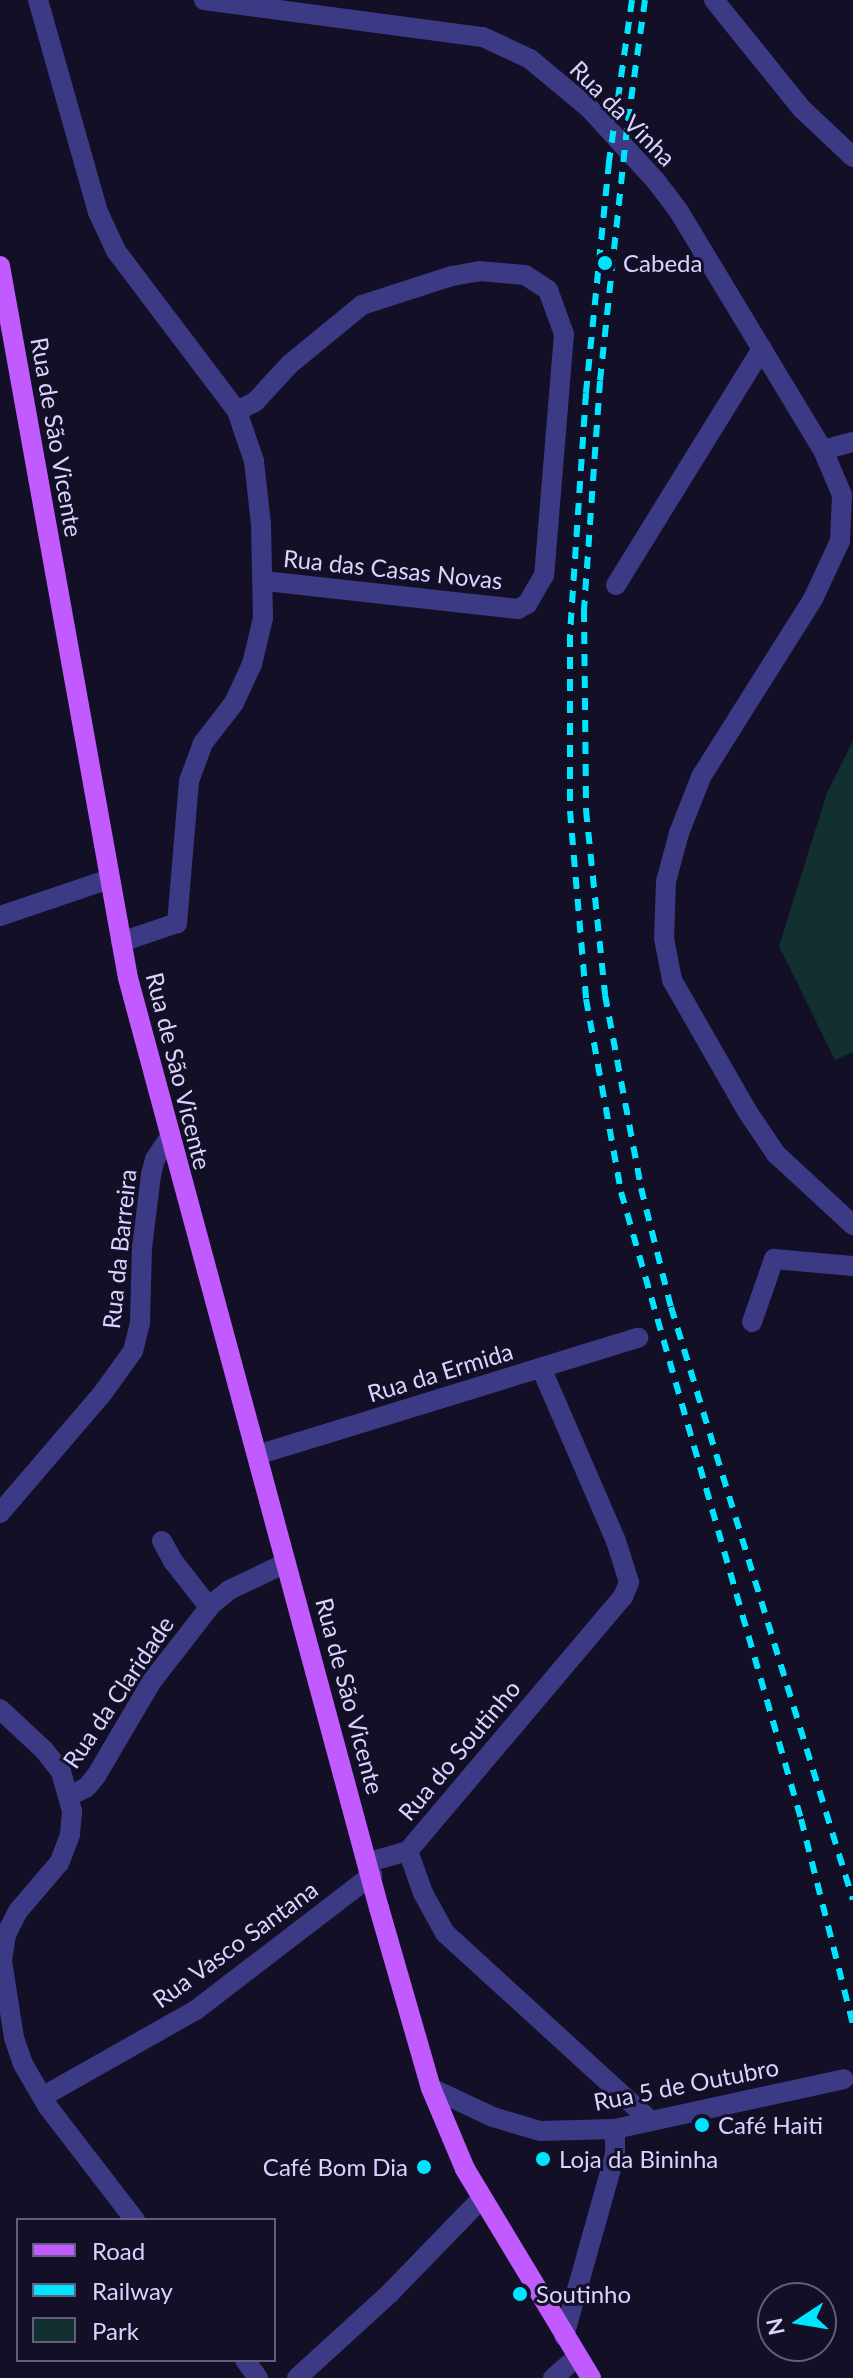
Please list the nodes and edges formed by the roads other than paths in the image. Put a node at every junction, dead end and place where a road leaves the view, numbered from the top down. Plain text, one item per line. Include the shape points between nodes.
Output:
1 (38, 0) edge
2 (204, 0) edge
3 (714, 0) edge
4 (853, 157) edge
5 (0, 266) edge
6 (762, 349) junction
7 (237, 411) junction
8 (853, 442) edge
9 (823, 450) junction
10 (264, 581) junction
11 (616, 585) dead end
12 (109, 879) junction
13 (0, 916) edge
14 (121, 942) junction
15 (169, 1138) junction
16 (853, 1225) edge
17 (853, 1266) edge
18 (752, 1322) dead end
19 (638, 1338) dead end
20 (541, 1368) junction
21 (257, 1455) junction
22 (0, 1513) edge
23 (162, 1541) dead end
24 (286, 1563) junction
25 (209, 1607) junction
26 (0, 1709) edge
27 (70, 1796) junction
28 (408, 1851) junction
29 (370, 1868) junction
30 (844, 2079) dead end
31 (431, 2088) junction
32 (42, 2097) junction
33 (651, 2121) junction
34 (615, 2129) junction
35 (481, 2199) junction
36 (133, 2218) edge
37 (564, 2336) junction
38 (577, 2357) junction
39 (297, 2378) edge
40 (553, 2378) edge
41 (591, 2378) edge

1 - 7 street via 98,212 116,251
2 - 6 street, Rua da Vinha via 483,37 530,59 589,108 656,181
3 - 4 street via 802,109
5 - 12 main road, Rua de São Vicente
6 - 9 street, Rua da Vinha
6 - 11 street
7 - 10 street via 254,461
7 - 10 street, Rua das Casas Novas via 255,402 299,356 362,305 452,276 479,271 525,275 548,290 564,334 544,575 527,604 518,609
8 - 9 street
9 - 16 street, Rua da Vinha via 842,495 840,541 813,599 701,777 666,882 664,938 672,980 747,1111 776,1154
10 - 14 street via 263,618 252,664 234,703 203,743 189,781 177,923
12 - 13 street
12 - 14 main road, Rua de São Vicente
14 - 15 main road, Rua de São Vicente
15 - 21 main road, Rua de São Vicente
15 - 22 street, Rua da Barreira via 151,1175 140,1322 133,1351
17 - 18 street via 774,1259
19 - 20 street, Rua da Ermida
20 - 21 street, Rua da Ermida
20 - 28 street, Rua do Soutinho via 629,1582 623,1597
21 - 24 main road, Rua de São Vicente
23 - 25 street
24 - 25 street, Rua da Claridade via 229,1590
24 - 29 main road, Rua de São Vicente
25 - 27 street, Rua da Claridade via 152,1681 96,1776
26 - 27 street via 44,1750
27 - 32 street via 65,1849 18,1911 6,1935 2,1961 14,2038
28 - 29 street
28 - 33 street, Rua do Soutinho via 445,1933
29 - 31 main road
29 - 32 street, Rua Vasco Santana via 196,2010
30 - 33 street, Rua 5 de Outubro
31 - 34 street, Rua 5 de Outubro via 493,2117 540,2131
31 - 35 main road
32 - 36 street
33 - 34 street, Rua 5 de Outubro
34 - 37 street via 615,2155
35 - 37 main road
35 - 39 street
37 - 38 main road
38 - 40 street
38 - 41 main road

